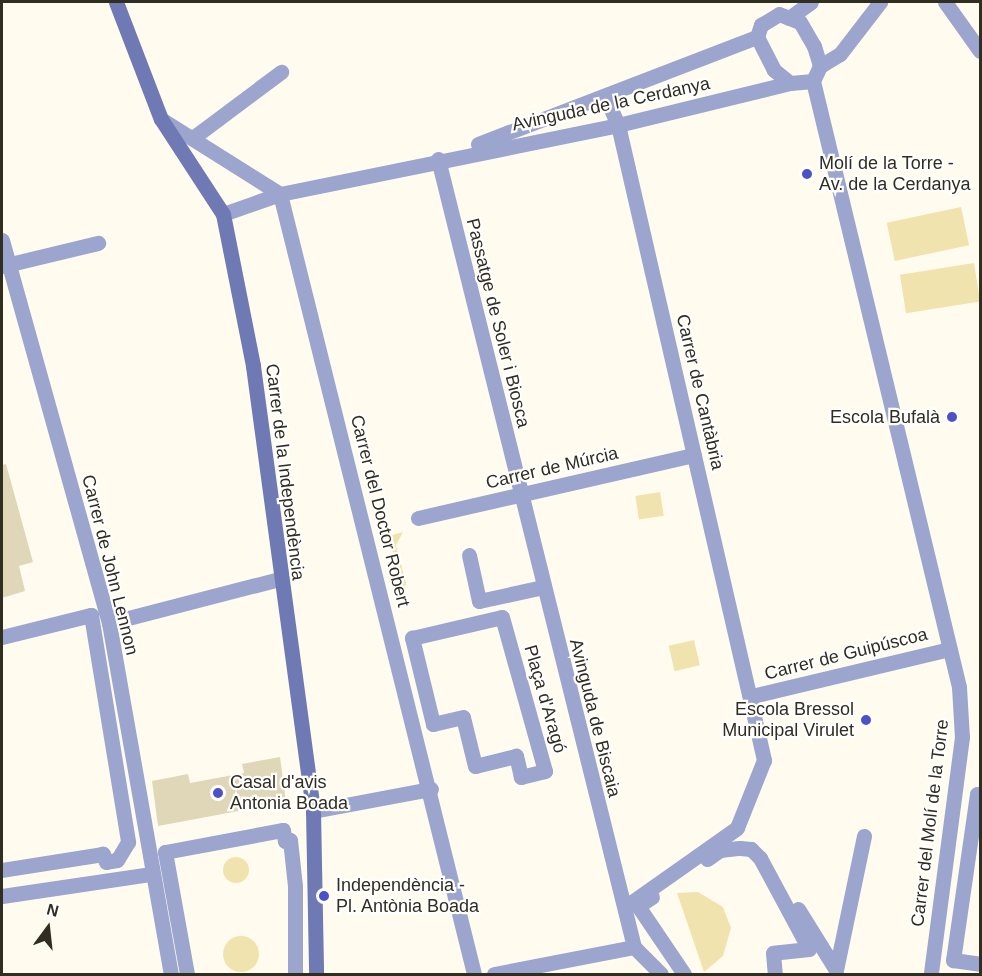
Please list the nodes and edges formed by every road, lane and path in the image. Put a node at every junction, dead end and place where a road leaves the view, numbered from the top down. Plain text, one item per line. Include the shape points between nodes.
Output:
1 (116, 2) edge
2 (811, 2) edge
3 (880, 2) edge
4 (945, 2) edge
5 (778, 12) edge
6 (757, 37) junction
7 (981, 51) edge
8 (820, 66) junction
9 (281, 72) dead end
10 (813, 81) junction
11 (790, 83) junction
12 (606, 98) junction
13 (161, 119) junction
14 (618, 125) junction
15 (194, 137) junction
16 (438, 159) junction
17 (280, 194) junction
18 (223, 214) junction
19 (2, 240) edge
20 (98, 243) dead end
21 (6, 265) edge
22 (694, 454) junction
23 (521, 496) junction
24 (418, 518) dead end
25 (469, 555) dead end
26 (279, 579) junction
27 (543, 587) junction
28 (109, 623) junction
29 (2, 637) edge
30 (412, 638) joint
31 (949, 649) junction
32 (752, 696) junction
33 (431, 789) junction
34 (981, 795) edge
35 (313, 811) junction
36 (737, 828) junction
37 (864, 836) dead end
38 (2, 870) edge
39 (152, 874) junction
40 (2, 896) edge
41 (625, 907) junction
42 (634, 947) junction
43 (981, 964) edge
44 (171, 975) edge
45 (187, 975) edge
46 (295, 975) edge
47 (316, 975) edge
48 (474, 975) edge
49 (494, 975) edge
50 (661, 975) edge
51 (684, 975) edge
52 (775, 975) edge
53 (931, 975) edge

1 - 13 street, Carrer de la Independència
2 - 5 street
3 - 8 street via 840,54
4 - 7 street
5 - 6 street via 761,25
5 - 8 street via 800,22
6 - 11 street via 774,70
6 - 12 street, Avinguda de la Cerdanya
8 - 10 street
9 - 15 street
10 - 11 street, Avinguda de la Cerdanya
10 - 31 street, Carrer del Molí de la Torre
11 - 14 street, Avinguda de la Cerdanya
12 - 14 street, Carrer de Cantàbria
12 - 16 street, Avinguda de la Cerdanya
13 - 15 street
13 - 18 street, Carrer de la Independència
14 - 16 street, Avinguda de la Cerdanya
14 - 22 street, Carrer de Cantàbria
15 - 17 street
16 - 17 street, Avinguda de la Cerdanya
16 - 23 street, Passatge de Soler i Biosca
17 - 18 street, Avinguda de la Cerdanya
17 - 33 street, Carrer del Doctor Robert
18 - 26 street, Carrer de la Independència via 253,366
19 - 21 street, Carrer de John Lennon
20 - 21 street
21 - 28 street, Carrer de John Lennon
22 - 23 street, Carrer de Múrcia
22 - 32 street, Carrer de Cantàbria
23 - 24 street, Carrer de Múrcia
23 - 27 street, Avinguda de Biscaia
25 - 27 street via 479,601
26 - 28 street
26 - 35 street, Carrer de la Independència
27 - 41 street, Avinguda de Biscaia
28 - 39 street, Carrer de John Lennon
29 - 38 street via 91,615 128,842 117,860 106,862 103,854
30 - 30 street, Plaça d'Aragó via 433,724 463,717 475,766 516,756 521,777 546,771 502,617
31 - 32 street, Carrer de Guipúscoa
31 - 53 street, Carrer del Molí de la Torre via 959,687 962,737
32 - 36 street, Carrer de Cantàbria via 764,760
33 - 35 street
33 - 48 street, Carrer del Doctor Robert
34 - 43 street via 977,794 953,960
35 - 47 street, Carrer de la Independència
36 - 37 street via 764,853 836,970
36 - 41 street
39 - 40 street
39 - 44 street, Carrer de John Lennon
41 - 42 street, Avinguda de Biscaia
42 - 49 street
42 - 50 street
45 - 46 street via 165,852 283,830 285,841 290,840 295,886
51 - 52 street via 638,906 720,850 740,848 751,849 760,858 809,949 773,953

